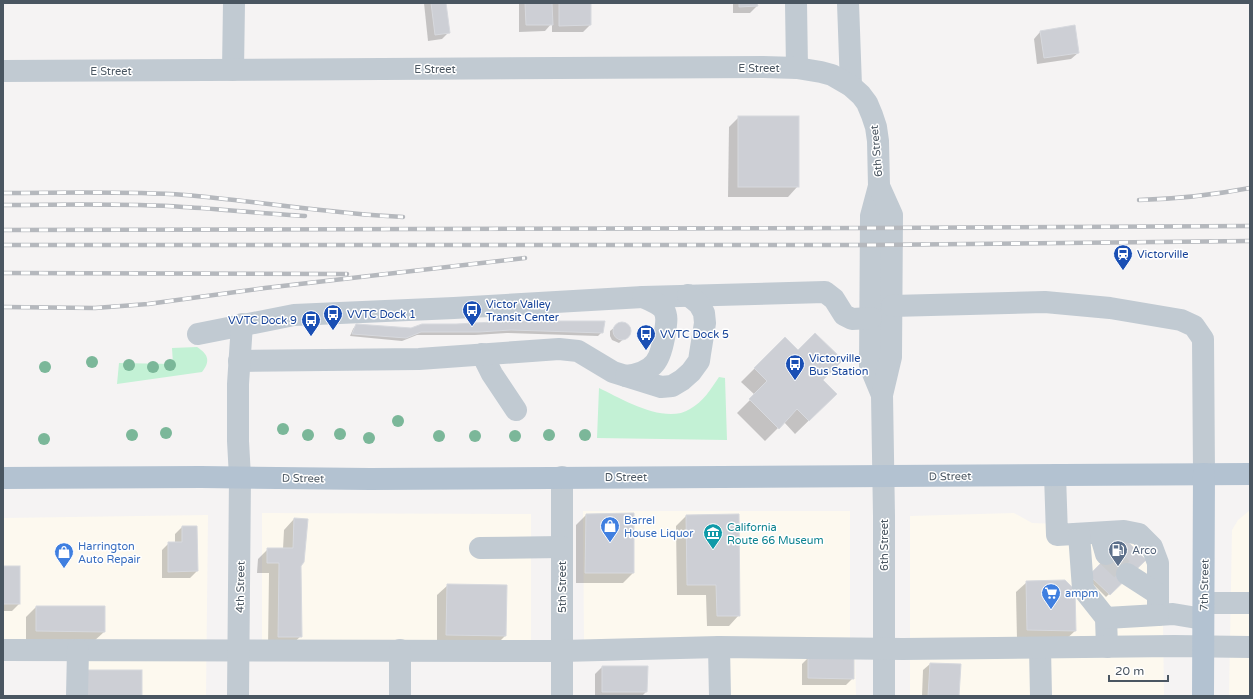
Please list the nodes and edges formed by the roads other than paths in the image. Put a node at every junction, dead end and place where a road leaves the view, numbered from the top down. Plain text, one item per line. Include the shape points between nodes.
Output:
1 (234, 3) edge
2 (796, 3) edge
3 (848, 3) edge
4 (797, 68) junction
5 (233, 70) junction
6 (3, 71) edge
7 (856, 90) junction
8 (880, 186) junction
9 (688, 295) junction
10 (643, 297) junction
11 (892, 306) junction
12 (871, 318) junction
13 (242, 324) junction
14 (198, 334) dead end
15 (482, 354) junction
16 (239, 361) junction
17 (626, 376) junction
18 (882, 395) junction
19 (516, 410) dead end
20 (1204, 474) junction
21 (1250, 474) edge
22 (1055, 475) junction
23 (883, 476) junction
24 (240, 477) junction
25 (562, 477) junction
26 (3, 478) edge
27 (1100, 532) junction
28 (1078, 534) junction
29 (562, 547) junction
30 (480, 548) dead end
31 (1106, 554) tunnel mouth
32 (1127, 574) tunnel mouth
33 (1250, 603) edge
34 (1158, 605) junction
35 (1204, 611) junction
36 (1106, 618) junction
37 (719, 647) junction
38 (1108, 647) junction
39 (1202, 647) junction
40 (1250, 647) edge
41 (1040, 648) junction
42 (884, 649) junction
43 (3, 650) edge
44 (78, 650) junction
45 (239, 650) junction
46 (400, 650) junction
47 (562, 651) junction
48 (77, 696) edge
49 (238, 696) edge
50 (400, 696) edge
51 (562, 696) edge
52 (720, 696) edge
53 (884, 696) edge
54 (1041, 696) edge
55 (1203, 696) edge

1 - 5 street
2 - 4 street
3 - 7 street
4 - 5 street, E Street
4 - 7 street, E Street via 832,75
5 - 6 street, E Street
7 - 8 street, 6th Street via 867,103 876,127
8 - 11 street, 6th Street via 892,215
8 - 12 street, 6th Street via 871,216
9 - 10 street
9 - 12 street via 825,292 834,299 844,315 852,319
9 - 17 street via 699,304 705,323 699,361 691,372 672,386 661,387
10 - 13 street via 294,316
10 - 17 street via 660,306 667,317 662,349 658,360 649,369
11 - 18 street, 6th Street via 892,357
11 - 20 street via 1045,302 1110,308 1181,320 1194,326 1203,339
12 - 18 street, 6th Street via 870,366
13 - 14 street
13 - 16 street, 4th Street
15 - 16 street via 419,359
15 - 17 street via 559,349 578,351 613,372
15 - 19 street
16 - 24 street, 4th Street
18 - 23 street, 6th Street
20 - 21 main road, D Street
20 - 22 main road, D Street
20 - 35 main road, 7th Street
22 - 23 main road, D Street
22 - 28 street via 1057,535
23 - 25 main road, D Street
23 - 42 street, 6th Street
24 - 25 main road, D Street
24 - 26 main road, D Street
24 - 45 street, 4th Street
25 - 29 street, 5th Street
27 - 28 street
27 - 31 street
27 - 34 street via 1124,531 1139,534 1152,547 1158,563
28 - 36 street via 1083,589
29 - 30 street
29 - 47 street, 5th Street
32 - 34 street
33 - 35 street
34 - 35 street via 1173,614
34 - 36 street
35 - 39 main road, 7th Street
36 - 38 street
37 - 42 street
37 - 47 street
37 - 52 street
38 - 39 street
38 - 41 street
39 - 40 street
39 - 55 main road, 7th Street
41 - 42 street
41 - 54 street
42 - 53 street, 6th Street
43 - 44 street
44 - 45 street
44 - 48 street
45 - 46 street
45 - 49 street, 4th Street
46 - 47 street
46 - 50 street
47 - 51 street, 5th Street

